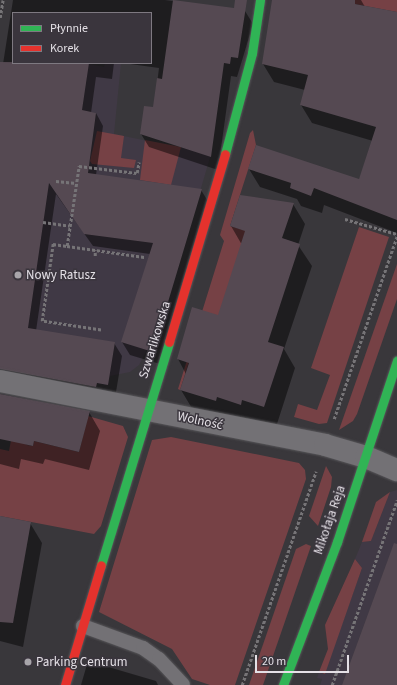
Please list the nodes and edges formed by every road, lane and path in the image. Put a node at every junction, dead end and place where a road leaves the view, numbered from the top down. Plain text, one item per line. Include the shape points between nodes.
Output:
1 (3, 0) edge
2 (260, 0) edge
3 (0, 18) edge
4 (139, 162) dead end
5 (56, 181) dead end
6 (76, 183) junction
7 (345, 219) dead end
8 (43, 222) dead end
9 (70, 226) junction
10 (397, 234) edge
11 (67, 246) junction
12 (95, 250) junction
13 (95, 256) dead end
14 (144, 257) dead end
15 (102, 330) dead end
16 (397, 362) edge
17 (0, 381) edge
18 (147, 409) junction
19 (366, 457) junction
20 (397, 470) edge
21 (397, 500) edge
22 (396, 508) edge
23 (83, 626) junction
24 (65, 685) edge
25 (183, 685) edge
26 (283, 685) edge
27 (332, 685) edge

1 - 3 path
2 - 18 street, Szwarlikowska via 252,53 234,126
4 - 6 path via 137,173 79,166
5 - 6 path
6 - 9 path
7 - 10 path
8 - 9 path
9 - 11 path
11 - 12 path
11 - 15 path via 53,244 42,321
12 - 13 path
12 - 14 path
16 - 19 street, Mikołaja Reja
17 - 18 street, Wolność
18 - 19 street, Wolność via 325,445
18 - 23 street, Szwarlikowska
19 - 20 street, Wolność
19 - 26 street, Mikołaja Reja
21 - 22 path
22 - 27 path
23 - 24 street, Szwarlikowska
23 - 25 lane via 142,648 159,659

